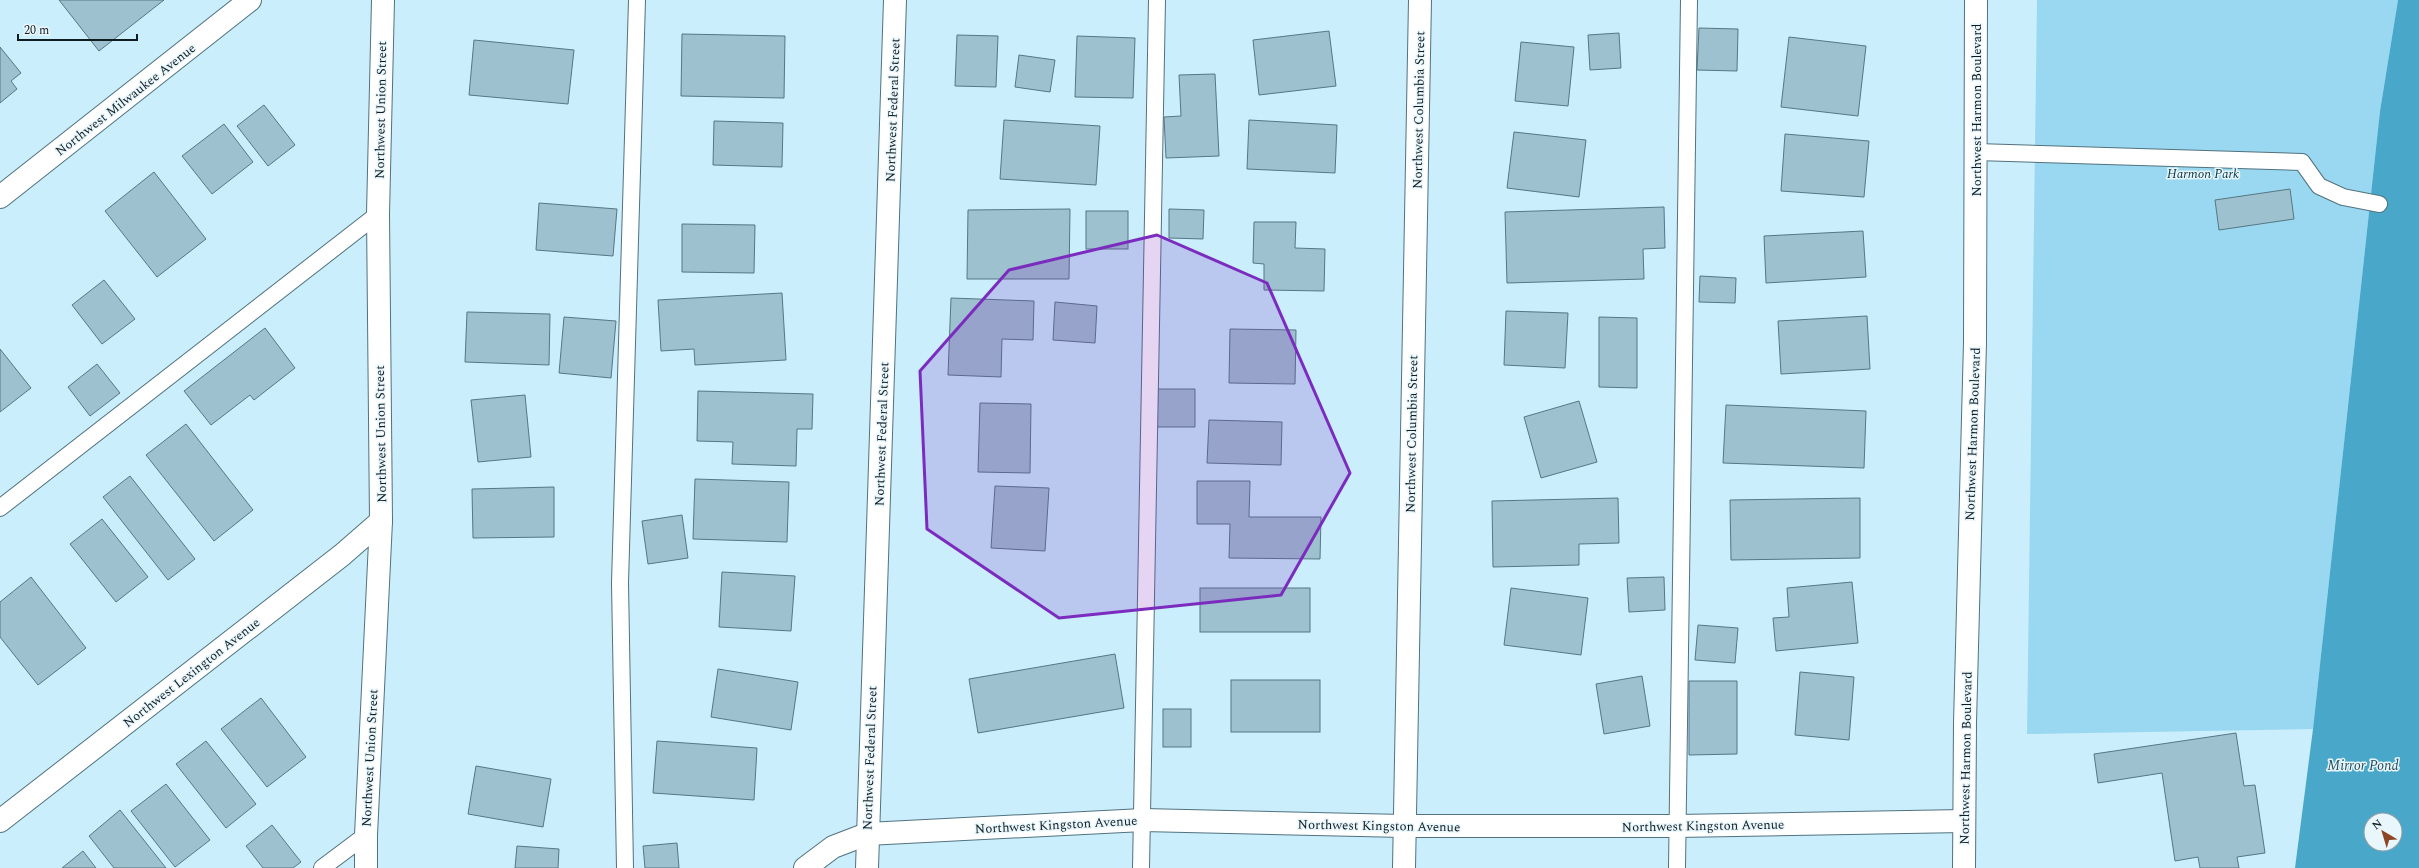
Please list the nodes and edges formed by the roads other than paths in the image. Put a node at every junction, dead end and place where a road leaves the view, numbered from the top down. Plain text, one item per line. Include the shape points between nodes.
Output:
1 (250, 0) edge
2 (383, 0) edge
3 (637, 0) edge
4 (895, 0) edge
5 (1157, 0) edge
6 (1420, 0) edge
7 (1689, 0) edge
8 (1976, 0) edge
9 (1976, 152) junction
10 (0, 197) edge
11 (2379, 204) dead end
12 (378, 214) junction
13 (0, 508) edge
14 (380, 521) junction
15 (1143, 820) junction
16 (0, 821) edge
17 (1964, 821) junction
18 (1404, 826) junction
19 (1677, 826) junction
20 (867, 834) junction
21 (366, 835) junction
22 (322, 868) edge
23 (366, 868) edge
24 (625, 868) edge
25 (804, 868) edge
26 (867, 868) edge
27 (1141, 868) edge
28 (1404, 868) edge
29 (1677, 868) edge
30 (1964, 868) edge

1 - 10 street, Northwest Milwaukee Avenue
2 - 12 street, Northwest Union Street
3 - 24 lane via 620,583
4 - 20 street, Northwest Federal Street
5 - 15 lane
6 - 18 street, Northwest Columbia Street
7 - 19 lane
8 - 9 street, Northwest Harmon Boulevard
9 - 11 lane via 2302,162 2319,186 2343,197
9 - 17 street, Northwest Harmon Boulevard via 1975,342
12 - 13 lane
12 - 14 street, Northwest Union Street
14 - 16 street, Northwest Lexington Avenue via 342,555
14 - 21 street, Northwest Union Street
15 - 18 street, Northwest Kingston Avenue
15 - 20 street, Northwest Kingston Avenue
15 - 27 lane
17 - 19 street, Northwest Kingston Avenue
17 - 30 street, Northwest Harmon Boulevard
18 - 19 street, Northwest Kingston Avenue
18 - 28 street, Northwest Columbia Street
19 - 29 lane
20 - 25 street, Northwest Kingston Avenue via 833,847
20 - 26 street, Northwest Federal Street
21 - 22 lane
21 - 23 street, Northwest Union Street

